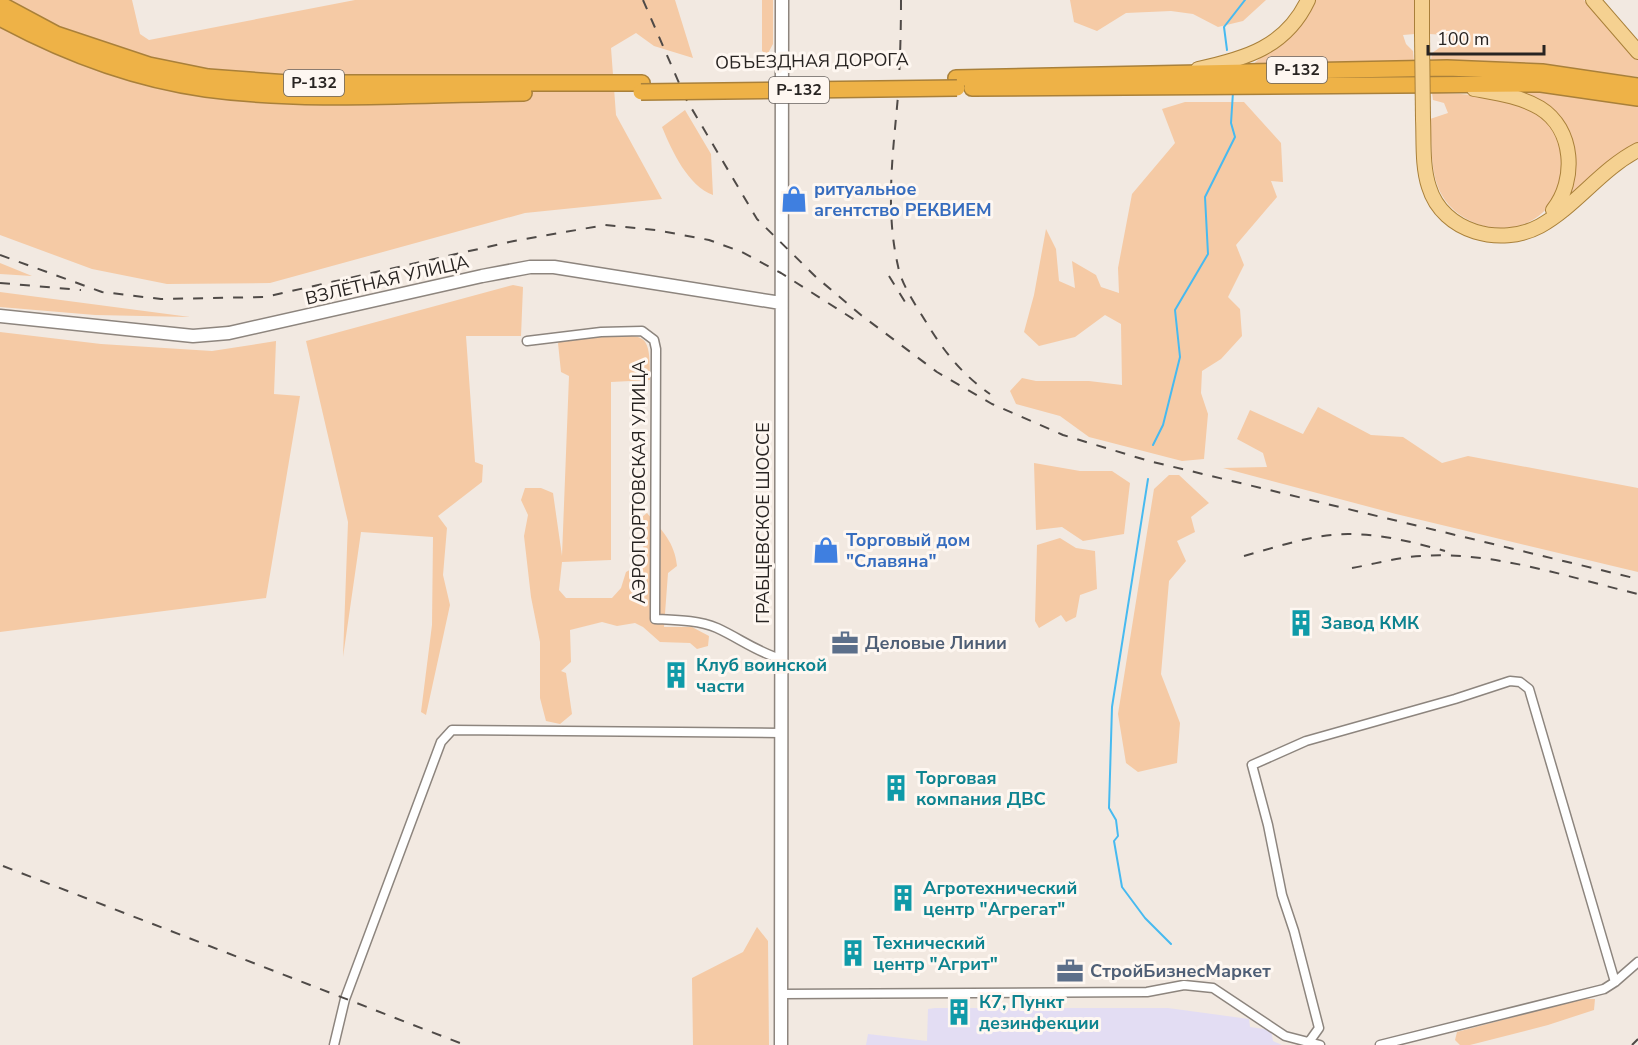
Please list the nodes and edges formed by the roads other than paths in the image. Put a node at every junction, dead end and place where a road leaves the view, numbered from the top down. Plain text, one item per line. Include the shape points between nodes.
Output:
1 (782, 0) edge
2 (1308, 0) edge
3 (1422, 0) edge
4 (1593, 0) edge
5 (0, 4) edge
6 (0, 18) edge
7 (1638, 52) edge
8 (1183, 72) junction
9 (956, 83) junction
10 (1442, 84) junction
11 (1638, 86) edge
12 (642, 87) junction
13 (1638, 98) edge
14 (1638, 150) edge
15 (1541, 225) junction
16 (781, 303) junction
17 (0, 316) edge
18 (527, 341) dead end
19 (781, 659) junction
20 (782, 733) junction
21 (1638, 962) edge
22 (1616, 982) junction
23 (781, 993) junction
24 (1309, 1042) junction
25 (334, 1045) edge
26 (781, 1045) edge
27 (1320, 1045) edge
28 (1380, 1045) edge

1 - 16 main road, ГРАБЦЕВСКОЕ ШОССЕ
2 - 8 main road via 1287,31 1262,50 1235,61
3 - 15 main road, bridge via 1426,176 1433,197 1444,212 1467,230 1493,236 1521,234
4 - 7 main road
5 - 12 highway, ОБЪЕЗДНАЯ ДОРОГА / Р-132 via 56,34 149,65 208,77 288,83
6 - 12 highway, ОБЪЕЗДНАЯ ДОРОГА / Р-132 via 51,45 146,76 204,88 285,96
8 - 9 highway, ОБЪЕЗДНАЯ ДОРОГА / Р-132
8 - 11 highway, ОБЪЕЗДНАЯ ДОРОГА / Р-132 via 1459,69 1542,72
9 - 10 highway, ОБЪЕЗДНАЯ ДОРОГА / Р-132
9 - 12 highway, ОБЪЕЗДНАЯ ДОРОГА / Р-132
10 - 13 highway, ОБЪЕЗДНАЯ ДОРОГА / Р-132 via 1541,84
10 - 15 main road via 1516,97 1543,110 1556,124 1569,155 1568,176 1561,198
14 - 15 main road via 1606,170
16 - 17 main road, ВЗЛЁТНАЯ УЛИЦА via 534,267 229,333 193,336
16 - 19 main road, ГРАБЦЕВСКОЕ ШОССЕ
18 - 19 street, АЭРОПОРТОВСКАЯ УЛИЦА via 642,331 654,340 655,619 715,627 761,653
19 - 20 main road, ГРАБЦЕВСКОЕ ШОССЕ
20 - 23 main road, ГРАБЦЕВСКОЕ ШОССЕ
20 - 25 street via 452,730 441,742 345,999
21 - 22 street
22 - 24 street via 1529,689 1510,681 1306,741 1252,765 1282,895 1319,1028
22 - 28 street via 1604,989
23 - 24 street via 1147,992 1198,984 1213,988 1285,1035
23 - 26 main road, ГРАБЦЕВСКОЕ ШОССЕ
24 - 27 street

